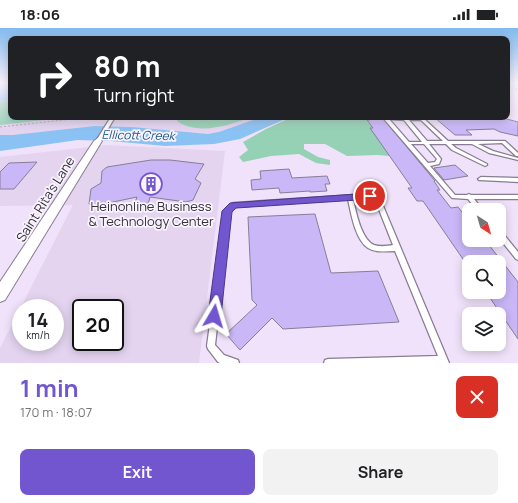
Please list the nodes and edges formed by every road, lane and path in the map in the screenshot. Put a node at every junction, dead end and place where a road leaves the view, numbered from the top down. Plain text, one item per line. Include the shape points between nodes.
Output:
1 (66, 120) edge
2 (111, 120) edge
3 (387, 120) edge
4 (407, 120) edge
5 (422, 120) edge
6 (0, 127) edge
7 (98, 141) joint
8 (473, 142) junction
9 (407, 143) junction
10 (426, 143) junction
11 (448, 143) junction
12 (518, 155) edge
13 (518, 159) edge
14 (426, 165) junction
15 (485, 165) dead end
16 (481, 180) dead end
17 (518, 180) edge
18 (469, 196) junction
19 (518, 197) edge
20 (350, 198) junction
21 (474, 203) edge
22 (506, 242) edge
23 (398, 248) junction
24 (518, 257) edge
25 (0, 295) edge
26 (444, 362) edge
27 (235, 363) edge
28 (328, 363) edge

1 - 6 path
2 - 7 lane, Saint Rita's Lane
3 - 9 lane
4 - 10 lane
5 - 11 lane
7 - 25 street, Saint Rita's Lane
8 - 11 lane
8 - 12 lane via 503,142
8 - 13 lane via 491,152
9 - 10 lane
9 - 14 lane
10 - 11 lane
10 - 14 lane via 439,160 437,163
11 - 15 lane via 467,157
14 - 18 lane via 454,197
16 - 17 lane
18 - 19 lane
18 - 21 lane
20 - 23 lane via 370,196 378,201
20 - 23 lane via 362,238 367,245 375,248
20 - 27 lane via 233,205 227,211 211,346 221,359
22 - 24 lane
23 - 26 lane
26 - 28 lane

